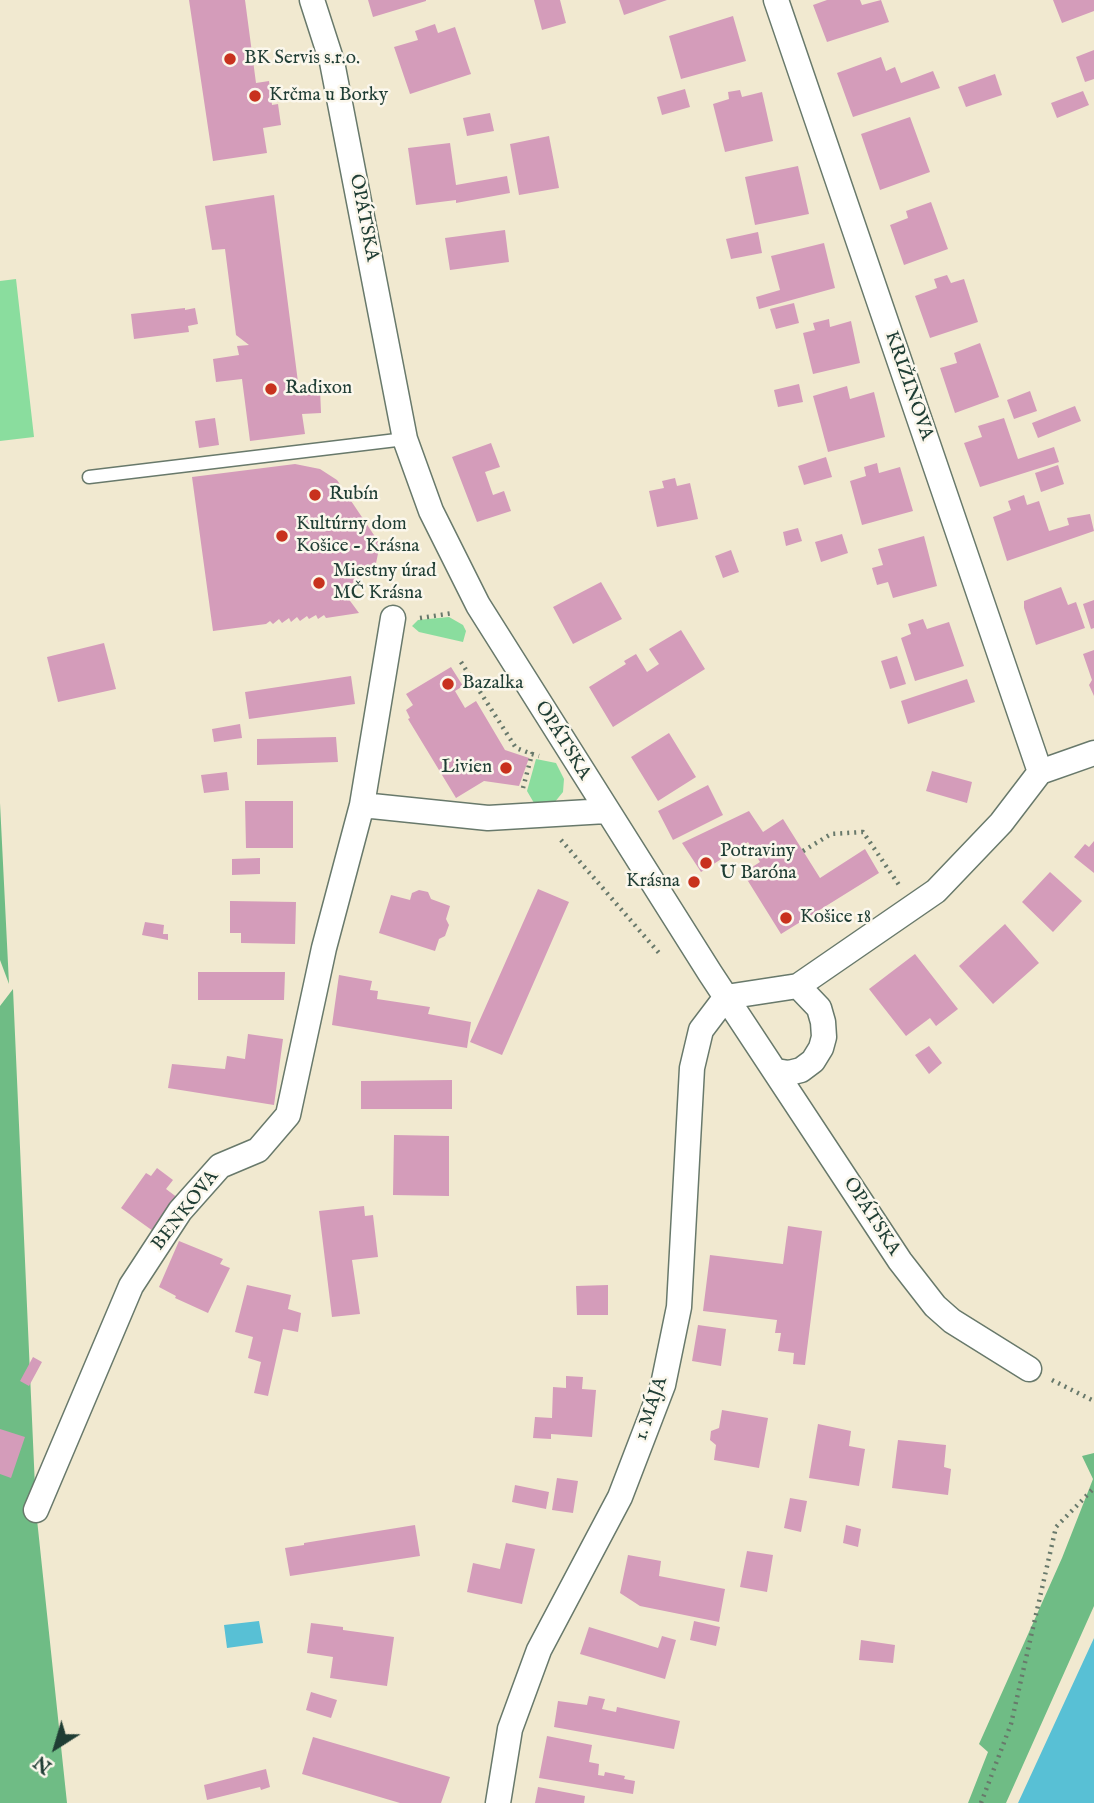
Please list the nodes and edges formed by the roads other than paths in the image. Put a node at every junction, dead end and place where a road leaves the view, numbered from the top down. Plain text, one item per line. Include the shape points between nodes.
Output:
1 (312, 0) edge
2 (776, 0) edge
3 (405, 439) junction
4 (89, 477) dead end
5 (393, 620) road end
6 (1094, 753) edge
7 (1040, 772) junction
8 (362, 805) junction
9 (606, 811) junction
10 (798, 986) junction
11 (726, 997) junction
12 (776, 1071) junction
13 (1029, 1369) road end
14 (36, 1510) dead end
15 (498, 1803) edge

1 - 3 street, OPÁTSKA via 332,62
2 - 7 street, KRIŽINOVA
3 - 4 lane
3 - 9 street, OPÁTSKA via 431,511 481,610
5 - 8 street, BENKOVA
6 - 7 street
7 - 10 street via 1001,823 936,891
8 - 9 street via 488,818
8 - 14 street, BENKOVA via 324,948 288,1115 258,1150 220,1166 180,1211 131,1286
9 - 11 street, OPÁTSKA
10 - 11 street
10 - 12 street via 818,1008 824,1037 813,1061 801,1070
11 - 12 street, OPÁTSKA
11 - 15 street, 1. MÁJA via 701,1030 692,1068 679,1307 663,1385 620,1497 539,1650 510,1729
12 - 13 street, OPÁTSKA via 900,1261 935,1306

